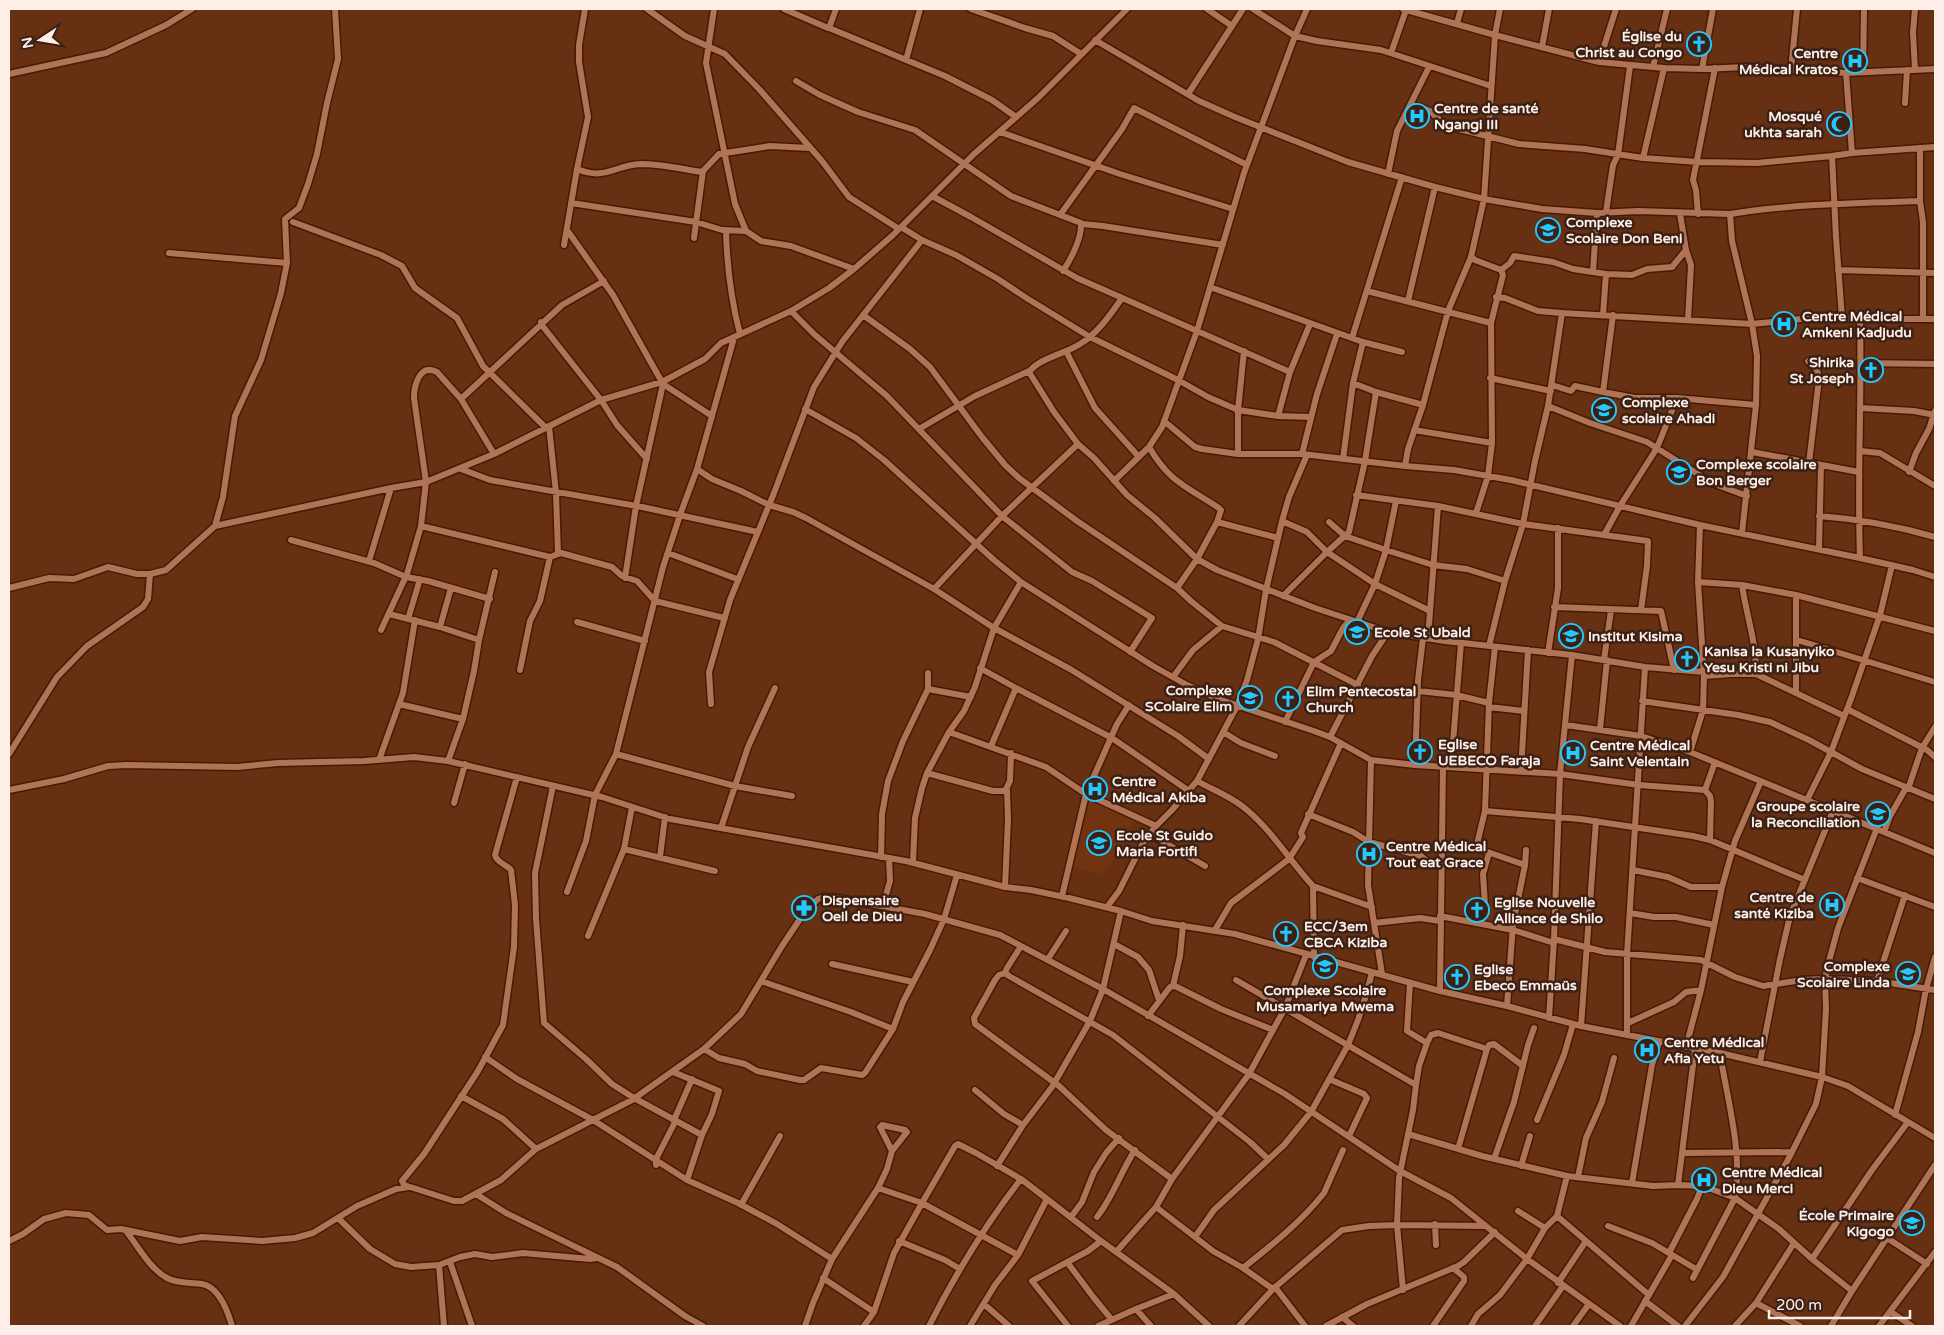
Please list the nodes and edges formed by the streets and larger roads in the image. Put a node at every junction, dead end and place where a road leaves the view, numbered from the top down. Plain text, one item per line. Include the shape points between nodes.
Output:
1 (192, 9) edge
2 (335, 9) edge
3 (585, 9) edge
4 (647, 9) edge
5 (714, 9) edge
6 (784, 9) edge
7 (836, 9) edge
8 (920, 9) edge
9 (971, 9) edge
10 (1127, 9) edge
11 (1207, 9) edge
12 (1243, 9) edge
13 (1253, 9) edge
14 (1307, 9) edge
15 (1461, 9) edge
16 (1500, 9) edge
17 (1549, 9) edge
18 (1616, 9) edge
19 (1667, 9) edge
20 (1713, 9) edge
21 (1797, 9) edge
22 (1864, 9) edge
23 (1914, 9) edge
24 (1405, 10) edge
25 (1457, 23) junction
26 (1232, 26) junction
27 (828, 28) junction
28 (1495, 35) junction
29 (1295, 36) junction
30 (1095, 40) junction
31 (708, 46) junction
32 (1542, 47) junction
33 (1391, 53) junction
34 (1080, 54) junction
35 (906, 60) junction
36 (1599, 62) junction
37 (1630, 66) junction
38 (1429, 67) junction
39 (1653, 67) junction
40 (1664, 68) junction
41 (1714, 68) junction
42 (1702, 69) junction
43 (1935, 69) edge
44 (1791, 70) junction
45 (1907, 70) junction
46 (1915, 70) junction
47 (1864, 72) junction
48 (1846, 73) junction
49 (9, 74) edge
50 (796, 81) dead end
51 (1491, 86) junction
52 (1188, 94) junction
53 (1905, 103) dead end
54 (1411, 104) junction
55 (1016, 117) junction
56 (1260, 128) junction
57 (1000, 132) junction
58 (1488, 137) junction
59 (1935, 147) edge
60 (810, 148) junction
61 (1920, 148) junction
62 (1852, 153) junction
63 (724, 154) junction
64 (1618, 154) junction
65 (1832, 156) junction
66 (1643, 158) junction
67 (1698, 162) junction
68 (964, 165) junction
69 (1095, 165) junction
70 (1247, 165) junction
71 (576, 169) junction
72 (703, 172) junction
73 (1388, 174) junction
74 (1402, 177) junction
75 (1435, 187) junction
76 (932, 196) junction
77 (1484, 199) junction
78 (1920, 201) junction
79 (571, 204) junction
80 (1834, 204) junction
81 (299, 208) junction
82 (1233, 209) junction
83 (1606, 212) junction
84 (1596, 213) junction
85 (1680, 214) junction
86 (1698, 214) junction
87 (1730, 214) junction
88 (1060, 216) junction
89 (293, 222) junction
90 (696, 222) junction
91 (1082, 224) junction
92 (900, 228) junction
93 (567, 230) junction
94 (726, 231) junction
95 (746, 231) junction
96 (287, 236) junction
97 (694, 238) dead end
98 (922, 240) junction
99 (1223, 245) junction
100 (564, 246) dead end
101 (1686, 250) junction
102 (169, 253) dead end
103 (1471, 256) junction
104 (287, 263) junction
105 (854, 269) junction
106 (1501, 270) junction
107 (1838, 270) junction
108 (1063, 271) junction
109 (1593, 271) junction
110 (1922, 273) junction
111 (1935, 273) edge
112 (1606, 274) junction
113 (604, 280) junction
114 (1210, 287) junction
115 (1367, 291) junction
116 (1496, 297) junction
117 (1122, 298) junction
118 (1408, 301) junction
119 (791, 311) junction
120 (1448, 311) junction
121 (1562, 314) junction
122 (863, 315) junction
123 (1603, 315) junction
124 (1613, 315) junction
125 (1842, 318) junction
126 (1923, 318) junction
127 (1860, 319) junction
128 (1935, 319) edge
129 (1688, 320) junction
130 (541, 322) junction
131 (1491, 323) junction
132 (1310, 324) junction
133 (1752, 324) junction
134 (1935, 326) edge
135 (1197, 331) junction
136 (1337, 334) junction
137 (737, 336) junction
138 (1090, 337) junction
139 (1352, 338) junction
140 (1363, 342) junction
141 (1066, 351) junction
142 (1244, 351) junction
143 (835, 352) junction
144 (1402, 352) dead end
145 (1808, 361) dead end
146 (1861, 363) junction
147 (1935, 364) edge
148 (1029, 371) junction
149 (1290, 372) junction
150 (489, 373) junction
151 (1490, 378) junction
152 (1178, 380) junction
153 (663, 383) junction
154 (1353, 383) junction
155 (1551, 388) junction
156 (1376, 392) junction
157 (1603, 392) junction
158 (1677, 398) junction
159 (461, 399) junction
160 (601, 400) junction
161 (1756, 405) junction
162 (960, 406) junction
163 (1423, 406) junction
164 (1548, 406) junction
165 (1860, 408) junction
166 (805, 409) junction
167 (1238, 410) junction
168 (1935, 411) edge
169 (1935, 415) edge
170 (712, 416) junction
171 (1278, 416) junction
172 (1311, 417) junction
173 (1164, 421) junction
174 (547, 427) junction
175 (919, 429) junction
176 (1414, 430) junction
177 (1492, 442) junction
178 (1078, 444) junction
179 (1149, 447) junction
180 (1657, 448) junction
181 (1860, 451) junction
182 (1752, 452) junction
183 (494, 454) junction
184 (1238, 454) junction
185 (1304, 454) junction
186 (1139, 457) junction
187 (647, 458) junction
188 (1343, 459) junction
189 (1365, 462) junction
190 (1809, 463) junction
191 (1821, 465) junction
192 (1405, 466) junction
193 (461, 469) junction
194 (697, 469) junction
195 (1860, 472) junction
196 (1909, 472) junction
197 (1488, 476) junction
198 (1114, 481) junction
199 (426, 482) junction
200 (1531, 484) junction
201 (1935, 486) edge
202 (1032, 487) junction
203 (391, 488) junction
204 (556, 493) junction
205 (1356, 496) junction
206 (1747, 496) junction
207 (1396, 501) junction
208 (769, 505) junction
209 (636, 506) junction
210 (1438, 506) junction
211 (1620, 506) junction
212 (1476, 513) junction
213 (680, 515) junction
214 (1002, 516) junction
215 (1819, 516) junction
216 (1858, 520) junction
217 (1282, 521) junction
218 (1217, 522) junction
219 (1329, 522) dead end
220 (1523, 524) junction
221 (1700, 525) junction
222 (215, 526) junction
223 (421, 526) junction
224 (1558, 528) junction
225 (758, 532) junction
226 (1742, 533) junction
227 (1604, 535) junction
228 (1345, 536) junction
229 (1278, 538) junction
230 (1935, 538) edge
231 (291, 540) dead end
232 (977, 545) junction
233 (1819, 549) junction
234 (1386, 550) junction
235 (1327, 552) junction
236 (558, 553) junction
237 (668, 553) junction
238 (550, 557) junction
239 (1860, 558) junction
240 (1197, 559) junction
241 (369, 561) junction
242 (1433, 565) junction
243 (1892, 565) junction
244 (495, 572) dead end
245 (150, 574) junction
246 (406, 577) junction
247 (1935, 577) edge
248 (625, 578) junction
249 (420, 579) junction
250 (737, 579) junction
251 (1505, 581) junction
252 (1021, 582) junction
253 (1698, 582) junction
254 (1375, 584) junction
255 (1742, 584) junction
256 (9, 588) edge
257 (451, 588) junction
258 (1178, 588) junction
259 (934, 589) junction
260 (1266, 590) junction
261 (1796, 595) junction
262 (1283, 596) junction
263 (490, 599) junction
264 (655, 601) junction
265 (1554, 607) junction
266 (1611, 610) junction
267 (1641, 610) junction
268 (1430, 611) junction
269 (389, 614) junction
270 (1880, 615) junction
271 (724, 618) junction
272 (412, 620) junction
273 (1353, 621) junction
274 (577, 622) dead end
275 (1222, 626) junction
276 (440, 627) junction
277 (994, 628) junction
278 (381, 630) dead end
279 (1935, 631) edge
280 (1388, 632) junction
281 (1258, 638) junction
282 (1426, 638) junction
283 (479, 640) junction
284 (1797, 640) junction
285 (644, 641) junction
286 (1461, 643) junction
287 (1492, 647) junction
288 (1528, 650) junction
289 (1130, 652) junction
290 (1548, 653) junction
291 (1572, 655) junction
292 (1606, 660) junction
293 (1864, 661) junction
294 (1314, 662) junction
295 (1645, 667) junction
296 (980, 668) junction
297 (520, 670) dead end
298 (1674, 670) junction
299 (928, 673) dead end
300 (1704, 674) junction
301 (1756, 674) junction
302 (1173, 677) junction
303 (1935, 682) edge
304 (1358, 685) junction
305 (774, 688) dead end
306 (1016, 688) junction
307 (928, 689) junction
308 (1418, 691) junction
309 (1796, 693) junction
310 (1456, 695) junction
311 (971, 697) junction
312 (1642, 701) junction
313 (399, 704) junction
314 (711, 704) dead end
315 (1129, 705) junction
316 (1489, 705) junction
317 (1238, 706) junction
318 (1703, 710) junction
319 (1524, 711) junction
320 (1846, 713) junction
321 (463, 719) junction
322 (1285, 722) junction
323 (1566, 725) junction
324 (1935, 727) edge
325 (1600, 730) junction
326 (948, 732) junction
327 (1223, 732) junction
328 (1641, 736) junction
329 (1330, 737) junction
330 (1112, 738) junction
331 (1341, 743) junction
332 (991, 746) junction
333 (1922, 748) junction
334 (1690, 752) junction
335 (1831, 752) junction
336 (1011, 753) junction
337 (9, 754) edge
338 (616, 754) junction
339 (1274, 756) dead end
340 (1935, 757) edge
341 (1209, 759) junction
342 (379, 760) junction
343 (1371, 760) junction
344 (448, 761) junction
345 (1715, 762) junction
346 (465, 764) junction
347 (1415, 765) junction
348 (1443, 767) junction
349 (1451, 767) junction
350 (1486, 770) junction
351 (1521, 771) junction
352 (927, 773) junction
353 (1560, 774) junction
354 (517, 777) junction
355 (1197, 781) junction
356 (1761, 781) junction
357 (1639, 785) junction
358 (553, 786) junction
359 (735, 786) junction
360 (1907, 788) junction
361 (9, 790) edge
362 (1007, 790) junction
363 (1189, 790) junction
364 (1705, 790) junction
365 (1086, 794) junction
366 (595, 795) junction
367 (792, 796) dead end
368 (1935, 799) edge
369 (1806, 800) junction
370 (454, 803) dead end
371 (632, 807) junction
372 (1485, 811) junction
373 (1833, 811) junction
374 (1308, 814) junction
375 (1558, 817) junction
376 (665, 818) junction
377 (1596, 821) junction
378 (1156, 826) junction
379 (1636, 826) junction
380 (721, 828) junction
381 (1877, 828) junction
382 (1884, 832) junction
383 (1150, 834) junction
384 (1710, 840) junction
385 (1369, 842) junction
386 (624, 849) junction
387 (1526, 850) dead end
388 (1733, 850) junction
389 (1489, 853) junction
390 (1935, 853) edge
391 (660, 857) junction
392 (881, 857) junction
393 (889, 858) junction
394 (1289, 859) junction
395 (913, 862) junction
396 (1442, 863) junction
397 (1526, 865) junction
398 (1205, 866) dead end
399 (1633, 870) junction
400 (715, 871) dead end
401 (957, 875) junction
402 (1858, 878) junction
403 (1805, 880) junction
404 (1313, 886) junction
405 (1005, 887) junction
406 (1722, 887) junction
407 (567, 892) dead end
408 (1905, 895) junction
409 (1062, 896) junction
410 (883, 905) junction
411 (1107, 907) junction
412 (1372, 907) junction
413 (1935, 907) edge
414 (1121, 911) junction
415 (1630, 912) junction
416 (1440, 918) junction
417 (944, 919) junction
418 (1478, 922) junction
419 (1374, 923) junction
420 (1183, 925) junction
421 (1714, 925) junction
422 (1216, 930) junction
423 (1513, 930) junction
424 (1066, 931) dead end
425 (588, 936) dead end
426 (1554, 941) junction
427 (1114, 944) junction
428 (1021, 946) junction
429 (1587, 946) junction
430 (1306, 955) junction
431 (1628, 955) junction
432 (1314, 957) junction
433 (1935, 957) edge
434 (1048, 959) junction
435 (1706, 961) junction
436 (832, 964) dead end
437 (1005, 972) junction
438 (1372, 972) junction
439 (1382, 974) junction
440 (1826, 979) junction
441 (1236, 980) dead end
442 (761, 981) junction
443 (1877, 981) junction
444 (913, 982) junction
445 (1410, 983) junction
446 (1774, 984) junction
447 (1173, 986) junction
448 (1103, 989) junction
449 (1926, 989) junction
450 (1701, 990) junction
451 (1935, 990) edge
452 (1440, 991) junction
453 (1159, 1000) junction
454 (1507, 1006) junction
455 (1285, 1008) junction
456 (1148, 1016) junction
457 (1548, 1018) junction
458 (1090, 1021) junction
459 (1573, 1024) junction
460 (1628, 1024) junction
461 (1581, 1026) junction
462 (1534, 1028) dead end
463 (893, 1029) junction
464 (1273, 1030) junction
465 (1627, 1036) junction
466 (1658, 1042) junction
467 (1427, 1043) junction
468 (1348, 1044) junction
469 (1686, 1047) junction
470 (704, 1049) junction
471 (1487, 1049) junction
472 (1695, 1049) junction
473 (1720, 1053) junction
474 (485, 1057) junction
475 (1614, 1058) dead end
476 (1760, 1062) junction
477 (1523, 1066) junction
478 (673, 1072) junction
479 (1249, 1074) junction
480 (1822, 1078) junction
481 (692, 1079) junction
482 (1329, 1079) junction
483 (1054, 1082) junction
484 (1416, 1085) junction
485 (975, 1090) dead end
486 (461, 1096) junction
487 (634, 1098) junction
488 (1311, 1112) junction
489 (1895, 1115) junction
490 (1216, 1117) junction
491 (593, 1120) junction
492 (674, 1120) junction
493 (1537, 1120) dead end
494 (1908, 1122) junction
495 (1023, 1125) junction
496 (1408, 1134) junction
497 (702, 1135) junction
498 (780, 1136) dead end
499 (1350, 1136) junction
500 (1530, 1136) dead end
501 (1119, 1138) junction
502 (1935, 1138) edge
503 (536, 1149) junction
504 (1458, 1149) junction
505 (1135, 1150) junction
506 (1343, 1150) dead end
507 (892, 1151) junction
508 (1736, 1152) junction
509 (1792, 1152) junction
510 (1682, 1153) junction
511 (1268, 1159) junction
512 (1494, 1159) junction
513 (656, 1162) junction
514 (1935, 1165) edge
515 (997, 1166) junction
516 (1521, 1166) junction
517 (1400, 1171) junction
518 (1567, 1176) junction
519 (1578, 1177) junction
520 (1172, 1179) junction
521 (687, 1180) junction
522 (1021, 1180) junction
523 (1632, 1183) junction
524 (1678, 1185) junction
525 (1702, 1186) junction
526 (409, 1187) junction
527 (878, 1188) junction
528 (476, 1194) junction
529 (1735, 1198) junction
530 (1047, 1199) junction
531 (922, 1203) junction
532 (742, 1205) junction
533 (1156, 1207) junction
534 (1518, 1211) dead end
535 (1757, 1213) junction
536 (1557, 1216) junction
537 (1071, 1217) junction
538 (1097, 1217) dead end
539 (338, 1218) junction
540 (1435, 1224) junction
541 (1397, 1225) junction
542 (1487, 1226) junction
543 (1608, 1226) dead end
544 (1545, 1228) junction
545 (126, 1231) junction
546 (1495, 1232) junction
547 (981, 1236) junction
548 (1194, 1237) junction
549 (1887, 1238) junction
550 (9, 1241) edge
551 (899, 1241) junction
552 (1101, 1241) junction
553 (1586, 1241) junction
554 (1794, 1243) junction
555 (1436, 1246) dead end
556 (1116, 1252) junction
557 (1935, 1252) edge
558 (1670, 1254) junction
559 (1018, 1255) junction
560 (598, 1258) junction
561 (832, 1259) junction
562 (1527, 1259) junction
563 (1812, 1259) junction
564 (450, 1262) junction
565 (1067, 1262) junction
566 (1927, 1264) junction
567 (439, 1265) junction
568 (1243, 1268) junction
569 (1453, 1268) junction
570 (960, 1269) junction
571 (1696, 1269) junction
572 (823, 1278) junction
573 (1693, 1278) dead end
574 (1561, 1284) junction
575 (1274, 1288) junction
576 (1402, 1290) junction
577 (1852, 1291) junction
578 (1174, 1294) junction
579 (1647, 1298) junction
580 (1756, 1303) junction
581 (984, 1304) junction
582 (1588, 1304) junction
583 (1136, 1309) junction
584 (874, 1312) junction
585 (1891, 1312) junction
586 (1342, 1317) junction
587 (1112, 1320) junction
588 (232, 1326) edge
589 (444, 1326) edge
590 (472, 1326) edge
591 (703, 1326) edge
592 (805, 1326) edge
593 (864, 1326) edge
594 (929, 1326) edge
595 (970, 1326) edge
596 (1008, 1326) edge
597 (1068, 1326) edge
598 (1098, 1326) edge
599 (1151, 1326) edge
600 (1209, 1326) edge
601 (1240, 1326) edge
602 (1305, 1326) edge
603 (1326, 1326) edge
604 (1353, 1326) edge
605 (1433, 1326) edge
606 (1471, 1326) edge
607 (1534, 1326) edge
608 (1573, 1326) edge
609 (1620, 1326) edge
610 (1631, 1326) edge
611 (1678, 1326) edge
612 (1685, 1326) edge
613 (1735, 1326) edge
614 (1800, 1326) edge
615 (1830, 1326) edge
616 (1879, 1326) edge
617 (1912, 1326) edge

1 - 49 street via 106,53
2 - 81 street via 338,64
3 - 71 street via 579,45 579,71 588,117
4 - 31 street via 685,36
5 - 31 street
6 - 27 street
7 - 27 street
8 - 35 street
9 - 34 street via 1055,37
10 - 30 street
11 - 26 street
12 - 26 street
13 - 29 street
14 - 29 street
15 - 25 street
16 - 28 street
17 - 32 street
18 - 36 street
19 - 39 street
20 - 42 street
21 - 44 street
22 - 47 street
23 - 46 street
24 - 25 street
24 - 33 street
25 - 28 street
26 - 52 street
27 - 35 street
28 - 32 street
28 - 51 street
29 - 33 street
29 - 56 street
30 - 34 street
30 - 52 street
31 - 60 street via 726,54
31 - 63 street via 706,63
32 - 36 street
33 - 38 street
34 - 55 street
35 - 55 street via 977,92
36 - 37 street
37 - 39 street
37 - 64 street
38 - 51 street
38 - 54 street
39 - 40 street
40 - 42 street
40 - 66 street
41 - 42 street
41 - 44 street
41 - 67 street
43 - 46 street
44 - 48 street
45 - 46 street
45 - 47 street
45 - 53 street
47 - 48 street
48 - 62 street
50 - 68 street via 858,112 915,130
51 - 58 street
52 - 56 street
54 - 58 street via 1430,111 1447,125
54 - 73 street via 1397,131
55 - 57 street
56 - 70 street
56 - 73 street
57 - 68 street
57 - 69 street
58 - 64 street via 1519,144
58 - 77 street
59 - 61 street
60 - 63 street via 770,146
60 - 92 street via 849,197
61 - 62 street
61 - 78 street
62 - 65 street
63 - 72 street via 716,156
63 - 95 street via 735,204
64 - 66 street
64 - 83 street via 1613,165
65 - 67 street via 1757,163
65 - 80 street
66 - 67 street
67 - 86 street via 1694,180
68 - 76 street
68 - 88 street via 1011,196
69 - 70 street via 1136,108
69 - 82 street
69 - 88 street
70 - 82 street
71 - 72 street via 600,174 641,164
71 - 79 street
72 - 90 street
73 - 74 street
74 - 75 street
74 - 115 street
75 - 77 street
75 - 118 street
76 - 92 street
76 - 108 street
77 - 84 street via 1542,209
77 - 103 street
78 - 80 street
78 - 110 street
79 - 90 street
79 - 93 street
80 - 87 street
80 - 107 street
81 - 89 street
81 - 96 street via 285,219
82 - 99 street
83 - 84 street
83 - 85 street
84 - 109 street
85 - 86 street
85 - 101 street
86 - 87 street
87 - 133 street via 1732,241
88 - 91 street
89 - 96 street
89 - 150 street via 402,266 416,288 457,318 476,356
90 - 94 street
90 - 97 street
91 - 99 street
91 - 108 street
92 - 98 street
92 - 105 street
93 - 100 street
93 - 113 street
94 - 95 street
94 - 137 street via 727,268
95 - 105 street via 761,241 791,246
96 - 104 street
98 - 122 street
98 - 138 street via 998,279
99 - 114 street
101 - 112 street via 1672,267 1647,269 1632,275
101 - 129 street via 1691,265
102 - 104 street
103 - 106 street
103 - 120 street
104 - 222 street via 261,360 236,416
105 - 119 street
106 - 109 street via 1514,256
106 - 116 street via 1503,275
107 - 110 street
107 - 125 street
108 - 117 street
109 - 112 street
110 - 111 street
110 - 126 street
112 - 123 street
113 - 130 street
113 - 153 street
114 - 132 street
114 - 135 street
115 - 118 street
115 - 139 street
116 - 121 street via 1538,311
116 - 131 street
117 - 135 street
117 - 138 street
118 - 120 street
119 - 137 street
119 - 143 street
120 - 131 street
120 - 163 street
121 - 123 street
121 - 155 street
122 - 143 street
122 - 162 street via 930,366
123 - 124 street
124 - 129 street
124 - 157 street
125 - 127 street
125 - 133 street
126 - 127 street
126 - 128 street
127 - 146 street
128 - 134 street
129 - 133 street
130 - 150 street
130 - 160 street
131 - 151 street
132 - 136 street
132 - 149 street
133 - 161 street via 1757,356
135 - 142 street
135 - 152 street
136 - 139 street
136 - 172 street
137 - 153 street via 720,343 705,359
137 - 170 street
138 - 141 street
138 - 152 street
139 - 140 street
140 - 144 street
140 - 154 street
141 - 148 street
141 - 186 street via 1095,408
142 - 149 street
142 - 167 street
143 - 166 street
143 - 175 street via 868,378
145 - 190 street via 1819,374
146 - 147 street
146 - 165 street
148 - 162 street
148 - 178 street
149 - 171 street
150 - 159 street
150 - 174 street
151 - 155 street
151 - 177 street
152 - 167 street via 1208,398
152 - 173 street
153 - 160 street
153 - 170 street
153 - 187 street
154 - 156 street
154 - 188 street
155 - 157 street via 1571,391 1575,386
155 - 164 street
156 - 163 street
156 - 189 street
157 - 158 street via 1634,398
158 - 161 street
158 - 180 street
159 - 183 street
159 - 199 street via 433,370 424,370 419,375 414,398
160 - 174 street
160 - 187 street via 617,425
161 - 182 street
162 - 175 street
162 - 202 street via 1005,465
163 - 176 street
164 - 180 street
164 - 200 street
165 - 169 street via 1914,410
165 - 181 street
166 - 208 street
166 - 232 street via 862,442
167 - 171 street
167 - 184 street
168 - 169 street
169 - 196 street
170 - 194 street
171 - 172 street
172 - 185 street
173 - 179 street
173 - 184 street via 1195,446
174 - 183 street
174 - 204 street
175 - 214 street
176 - 177 street
176 - 192 street
177 - 197 street
178 - 198 street
178 - 202 street
179 - 186 street
179 - 218 street via 1160,466 1180,484 1221,510
180 - 206 street via 1712,483
180 - 211 street
181 - 195 street
181 - 196 street via 1880,453
182 - 190 street
182 - 206 street
183 - 193 street
184 - 185 street
185 - 188 street
185 - 217 street
186 - 198 street
187 - 209 street
188 - 189 street
189 - 192 street
189 - 205 street
190 - 191 street
191 - 195 street
191 - 215 street
192 - 197 street
193 - 199 street
193 - 204 street via 490,480
194 - 208 street
194 - 213 street
195 - 216 street
196 - 201 street
197 - 200 street
197 - 212 street
198 - 240 street
199 - 203 street
199 - 223 street
200 - 211 street
200 - 220 street
202 - 214 street
202 - 258 street
203 - 222 street
203 - 241 street
204 - 209 street
204 - 236 street
205 - 207 street
205 - 228 street via 1351,525
206 - 226 street
207 - 210 street
207 - 234 street
208 - 225 street
208 - 259 street via 806,518
209 - 213 street
209 - 248 street
210 - 212 street
210 - 242 street
211 - 221 street
211 - 227 street
212 - 220 street
213 - 225 street
213 - 237 street
214 - 232 street
214 - 289 street via 1072,572 1152,618
215 - 216 street
215 - 233 street
216 - 230 street
216 - 239 street
217 - 229 street
217 - 235 street via 1307,532
218 - 229 street
218 - 240 street
219 - 228 street
220 - 224 street
220 - 251 street
221 - 226 street
221 - 253 street
222 - 245 street via 166,570
223 - 238 street
223 - 246 street
224 - 227 street
224 - 265 street via 1558,588
225 - 250 street
226 - 233 street
227 - 267 street via 1648,541
228 - 234 street
228 - 235 street
229 - 260 street
231 - 241 street
232 - 252 street
232 - 259 street
233 - 239 street
234 - 242 street
234 - 254 street
235 - 254 street
235 - 262 street
236 - 238 street
236 - 248 street via 612,567
237 - 250 street
237 - 264 street
238 - 297 street via 540,601 530,621
239 - 243 street
240 - 258 street
240 - 260 street
241 - 246 street
242 - 251 street via 1467,569
242 - 268 street
243 - 247 street
243 - 270 street
244 - 263 street
245 - 256 street via 108,567 74,579 49,578
245 - 337 street via 148,599 143,606 87,646 57,677
246 - 249 street
246 - 269 street
248 - 264 street via 636,581
249 - 257 street
249 - 272 street
250 - 271 street
251 - 287 street
252 - 277 street
252 - 289 street
253 - 255 street
253 - 300 street
254 - 268 street
254 - 273 street
255 - 261 street
255 - 301 street
257 - 263 street
257 - 276 street
258 - 275 street
259 - 277 street
260 - 262 street
260 - 281 street
261 - 270 street
261 - 284 street
262 - 273 street
263 - 283 street
264 - 271 street
264 - 285 street
265 - 266 street
265 - 290 street
266 - 267 street
266 - 292 street
267 - 298 street via 1661,611
268 - 282 street
269 - 272 street
269 - 278 street
270 - 279 street
270 - 293 street
271 - 314 street via 709,672
272 - 276 street
272 - 313 street
273 - 280 street
273 - 294 street via 1343,628 1331,651
274 - 285 street
275 - 281 street
275 - 302 street via 1193,650
276 - 283 street
277 - 296 street
277 - 315 street
280 - 282 street
280 - 304 street
281 - 294 street via 1274,642
281 - 317 street
282 - 286 street
282 - 308 street
283 - 321 street
284 - 293 street
284 - 309 street
285 - 338 street
286 - 287 street
286 - 310 street
287 - 288 street
287 - 316 street
288 - 290 street
288 - 319 street
289 - 302 street
290 - 291 street
291 - 292 street
291 - 323 street
292 - 295 street
292 - 325 street
293 - 303 street
293 - 320 street
294 - 304 street
294 - 322 street
295 - 298 street
295 - 312 street
296 - 306 street
296 - 311 street
298 - 300 street
299 - 307 street
300 - 301 street
300 - 318 street
301 - 309 street
302 - 317 street
304 - 329 street
305 - 359 street
306 - 330 street
306 - 332 street
307 - 311 street
307 - 392 street via 888,781 882,814
308 - 310 street
308 - 347 street
309 - 320 street
310 - 316 street
310 - 349 street
311 - 326 street
312 - 318 street
312 - 328 street
313 - 321 street
313 - 342 street
315 - 330 street
315 - 341 street
316 - 319 street
316 - 350 street
317 - 322 street
317 - 327 street
318 - 334 street
318 - 335 street via 1770,722
319 - 351 street
320 - 333 street
320 - 335 street
321 - 344 street
322 - 329 street
323 - 325 street
323 - 353 street
324 - 333 street
325 - 328 street
326 - 332 street
326 - 352 street
327 - 339 street
327 - 341 street
328 - 334 street
328 - 357 street
329 - 331 street
330 - 363 street
330 - 365 street
331 - 343 street
331 - 374 street
332 - 336 street
333 - 340 street
333 - 360 street
334 - 345 street
335 - 360 street
335 - 369 street
336 - 362 street
336 - 365 street via 1046,767
338 - 359 street
338 - 366 street
341 - 355 street
342 - 344 street via 414,757
342 - 361 street via 237,766 108,766
343 - 347 street
343 - 385 street
344 - 346 street
345 - 356 street
345 - 364 street
346 - 354 street
346 - 370 street
347 - 348 street
348 - 349 street
348 - 396 street
349 - 350 street
350 - 351 street
350 - 372 street
351 - 353 street
352 - 362 street via 993,791
352 - 395 street via 916,818
353 - 357 street
353 - 375 street
354 - 358 street
354 - 474 street via 495,855 511,870 514,947 505,1020
355 - 363 street
355 - 394 street via 1245,808 1271,834
356 - 369 street
356 - 388 street via 1736,835
357 - 364 street
357 - 379 street
358 - 366 street
358 - 487 street via 535,873 544,1023 612,1084
359 - 367 street
359 - 380 street
360 - 368 street
360 - 382 street
362 - 405 street
363 - 378 street
364 - 384 street via 1711,802
365 - 378 street
365 - 409 street
366 - 371 street
366 - 407 street via 586,841
369 - 373 street
371 - 376 street
371 - 386 street
372 - 375 street
372 - 389 street via 1475,847
373 - 381 street
373 - 403 street
374 - 385 street
374 - 394 street via 1301,833 1304,837
375 - 377 street
375 - 426 street
376 - 380 street
376 - 391 street
377 - 379 street
377 - 429 street
378 - 383 street
379 - 384 street
379 - 399 street
380 - 392 street
381 - 382 street
381 - 402 street
382 - 390 street
383 - 398 street
383 - 411 street
384 - 388 street
385 - 396 street via 1421,856 1428,862
385 - 412 street via 1368,885
386 - 391 street
386 - 425 street
387 - 397 street
388 - 403 street
388 - 406 street
389 - 397 street
389 - 418 street via 1483,874 1484,905
391 - 400 street
392 - 393 street
393 - 395 street
393 - 410 street via 890,881
394 - 404 street
394 - 422 street via 1231,903
395 - 401 street
396 - 416 street
397 - 423 street
399 - 406 street via 1668,877 1691,886
399 - 415 street
401 - 405 street
401 - 417 street
402 - 408 street
402 - 440 street via 1838,928
403 - 446 street via 1790,916
404 - 412 street
404 - 432 street
405 - 409 street
406 - 421 street
408 - 413 street
408 - 443 street
409 - 411 street
410 - 417 street
410 - 442 street via 838,898 818,899 802,916
411 - 414 street
412 - 419 street
414 - 420 street via 1152,921
414 - 427 street
415 - 421 street
415 - 431 street
416 - 418 street
416 - 419 street
416 - 452 street
417 - 428 street via 1000,935
417 - 444 street
418 - 423 street
419 - 439 street
420 - 422 street
420 - 447 street
421 - 435 street
422 - 430 street
423 - 426 street
423 - 454 street
424 - 434 street
426 - 429 street
426 - 457 street
427 - 448 street
427 - 453 street via 1138,957 1149,970
428 - 434 street
428 - 437 street
429 - 431 street
429 - 461 street
430 - 432 street
430 - 455 street
431 - 435 street
431 - 460 street
432 - 438 street
433 - 449 street
434 - 448 street
435 - 446 street via 1747,982 1763,986
435 - 450 street
436 - 444 street
437 - 458 street
437 - 483 street via 995,980 974,1018 975,1024
438 - 439 street
438 - 468 street
439 - 445 street
440 - 443 street
440 - 446 street
440 - 480 street
441 - 455 street
442 - 463 street
442 - 470 street via 741,1014
443 - 449 street
444 - 463 street
445 - 452 street
445 - 467 street via 1407,1031
446 - 476 street
447 - 453 street
447 - 464 street via 1220,1010
448 - 456 street
448 - 458 street
449 - 451 street
449 - 489 street via 1918,1032
450 - 460 street via 1686,992 1674,1002
450 - 469 street
452 - 454 street
453 - 456 street
454 - 457 street
455 - 464 street
455 - 468 street
456 - 479 street
457 - 459 street
458 - 483 street
458 - 490 street via 1113,1035
459 - 461 street
459 - 493 street
460 - 465 street
461 - 465 street
462 - 477 street
463 - 470 street via 862,1075 821,1068 800,1080 758,1071 745,1064 718,1058
464 - 479 street
465 - 466 street
466 - 469 street
466 - 523 street
467 - 471 street via 1431,1034 1438,1033
467 - 484 street
468 - 482 street
468 - 484 street
469 - 472 street
470 - 478 street
471 - 477 street via 1494,1044
471 - 504 street
472 - 473 street
472 - 510 street
473 - 476 street
473 - 508 street
474 - 486 street
474 - 491 street
475 - 519 street via 1602,1102 1586,1138
476 - 480 street
477 - 512 street
478 - 481 street
478 - 487 street
479 - 488 street
479 - 490 street
480 - 489 street via 1848,1086
480 - 509 street via 1816,1104
481 - 492 street
481 - 497 street via 719,1091
482 - 488 street
482 - 499 street via 1368,1098
483 - 495 street
483 - 501 street
484 - 496 street
485 - 495 street
486 - 503 street via 503,1119
486 - 526 street via 424,1154 402,1181
487 - 491 street
487 - 492 street
488 - 499 street
488 - 511 street
489 - 494 street
490 - 511 street
490 - 520 street
491 - 503 street
491 - 513 street
492 - 497 street
492 - 513 street
494 - 502 street
494 - 563 street
495 - 515 street
496 - 504 street
496 - 517 street
497 - 521 street
498 - 532 street
499 - 517 street
500 - 516 street
501 - 505 street
501 - 537 street via 1094,1172 1082,1202
503 - 528 street via 501,1180
504 - 512 street
505 - 520 street
505 - 538 street
506 - 568 street via 1319,1198 1292,1228
507 - 507 street via 880,1128 882,1125 907,1132
507 - 527 street
508 - 509 street
508 - 510 street
508 - 529 street
509 - 535 street
510 - 524 street
511 - 548 street via 1214,1210
512 - 516 street
513 - 521 street
514 - 549 street
515 - 522 street
515 - 531 street via 958,1144
516 - 518 street
517 - 541 street
517 - 542 street via 1451,1198
518 - 519 street
518 - 536 street
519 - 523 street
520 - 533 street
521 - 532 street
522 - 530 street
522 - 547 street
523 - 524 street
524 - 525 street
525 - 529 street
525 - 558 street
526 - 528 street via 458,1202
526 - 539 street via 396,1189 357,1206
527 - 531 street
527 - 561 street
528 - 560 street via 506,1213
529 - 535 street
529 - 571 street
530 - 537 street
530 - 559 street
531 - 547 street
531 - 551 street
532 - 561 street
533 - 548 street
533 - 556 street
534 - 544 street
535 - 554 street
535 - 612 street via 1723,1277
536 - 544 street
536 - 553 street
537 - 552 street
539 - 545 street via 306,1235 262,1241 207,1237 180,1241
539 - 567 street via 370,1249 395,1264 411,1267
540 - 541 street
540 - 542 street
540 - 555 street
541 - 575 street via 1342,1230
541 - 576 street
542 - 546 street
543 - 558 street via 1644,1239
544 - 562 street
545 - 550 street via 107,1230 89,1215 66,1213 44,1219
545 - 588 street via 161,1274 175,1281 208,1287 224,1303
546 - 562 street
546 - 569 street via 1464,1262
547 - 559 street
547 - 570 street
548 - 568 street
549 - 566 street
549 - 577 street
551 - 570 street
551 - 584 street
552 - 556 street
552 - 565 street
553 - 574 street
553 - 579 street
554 - 563 street
554 - 580 street
556 - 578 street
557 - 566 street
558 - 571 street
558 - 579 street
559 - 581 street
560 - 564 street via 523,1253 492,1258 475,1254
560 - 591 street via 617,1267
561 - 572 street
562 - 574 street
562 - 606 street
563 - 577 street
564 - 567 street
564 - 590 street
565 - 587 street
565 - 597 street via 1032,1281
566 - 585 street
567 - 589 street
568 - 575 street
569 - 576 street
569 - 605 street via 1464,1277 1464,1281
570 - 594 street
571 - 573 street
572 - 584 street
572 - 592 street
574 - 582 street
574 - 607 street
575 - 601 street
575 - 602 street
576 - 586 street
577 - 615 street
578 - 583 street
578 - 600 street
579 - 610 street
579 - 611 street
580 - 613 street
580 - 614 street
581 - 595 street
581 - 596 street
582 - 608 street
582 - 609 street
583 - 587 street
583 - 599 street
584 - 593 street
585 - 616 street
585 - 617 street
586 - 603 street
586 - 604 street
587 - 598 street

